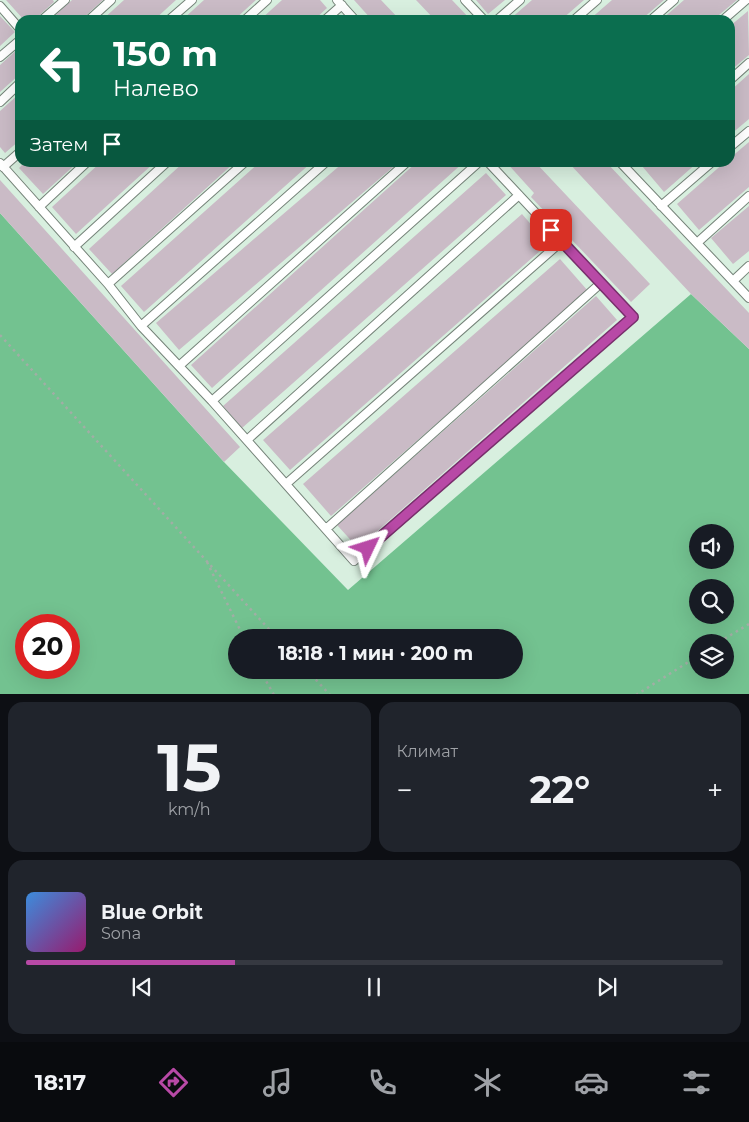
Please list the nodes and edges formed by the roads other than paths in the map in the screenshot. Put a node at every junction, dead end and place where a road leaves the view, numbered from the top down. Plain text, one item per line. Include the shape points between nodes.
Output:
1 (64, 0) edge
2 (111, 0) edge
3 (192, 0) edge
4 (267, 0) edge
5 (465, 0) edge
6 (520, 0) edge
7 (597, 0) edge
8 (674, 0) edge
9 (746, 0) edge
10 (339, 3) edge
11 (0, 6) edge
12 (48, 15) edge
13 (94, 15) edge
14 (176, 15) edge
15 (250, 15) edge
16 (329, 15) edge
17 (350, 15) edge
18 (479, 15) edge
19 (504, 15) edge
20 (580, 15) edge
21 (657, 15) edge
22 (729, 15) edge
23 (15, 23) edge
24 (15, 44) edge
25 (0, 58) edge
26 (749, 63) edge
27 (735, 76) edge
28 (15, 88) edge
29 (0, 102) edge
30 (749, 131) edge
31 (735, 143) edge
32 (15, 156) edge
33 (2, 165) edge
34 (83, 167) edge
35 (162, 167) edge
36 (240, 167) edge
37 (320, 167) edge
38 (401, 167) edge
39 (474, 167) edge
40 (493, 167) edge
41 (628, 167) edge
42 (706, 167) edge
43 (626, 169) joint
44 (519, 196) junction
45 (749, 196) edge
46 (661, 206) junction
47 (39, 207) junction
48 (562, 241) junction
49 (697, 243) junction
50 (74, 247) junction
51 (749, 266) edge
52 (733, 281) junction
53 (108, 284) junction
54 (601, 284) junction
55 (749, 298) edge
56 (141, 326) junction
57 (179, 366) junction
58 (212, 401) junction
59 (247, 440) junction
60 (286, 484) junction
61 (326, 529) junction

1 - 12 lane
2 - 13 lane
3 - 14 lane
4 - 15 lane
5 - 18 lane
6 - 19 lane
7 - 20 lane
8 - 21 lane
9 - 22 lane
10 - 16 lane
10 - 17 lane
11 - 23 lane
24 - 25 lane
26 - 27 lane
28 - 29 lane
30 - 31 lane
32 - 33 lane
33 - 47 lane
34 - 47 lane
35 - 50 lane
36 - 53 lane
37 - 56 lane
38 - 57 lane
39 - 58 lane
40 - 44 lane
41 - 43 lane
42 - 46 lane
43 - 46 lane
44 - 48 lane
44 - 59 lane
45 - 49 lane
46 - 49 lane
47 - 50 lane
48 - 54 lane
48 - 60 lane
49 - 52 lane
50 - 53 lane
51 - 52 lane
52 - 55 lane
53 - 56 lane
54 - 61 lane
54 - 61 lane via 633,317 354,561
56 - 57 lane
57 - 58 lane
58 - 59 lane
59 - 60 lane
60 - 61 lane

